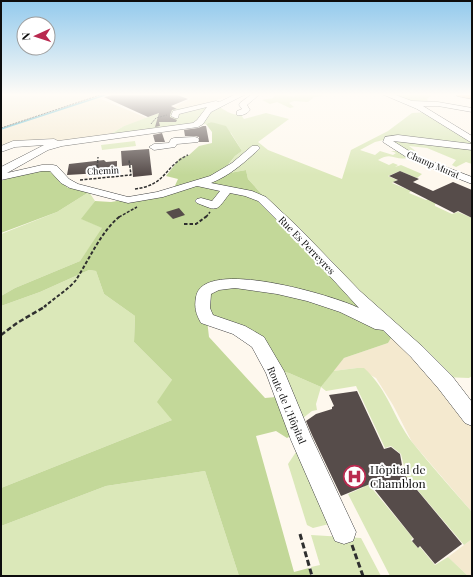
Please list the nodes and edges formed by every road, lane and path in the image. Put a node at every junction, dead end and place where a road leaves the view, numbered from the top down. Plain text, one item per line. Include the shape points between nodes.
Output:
1 (22, 121) edge
2 (154, 121) edge
3 (190, 121) edge
4 (201, 121) edge
5 (441, 121) edge
6 (183, 122) dead end
7 (1, 128) edge
8 (169, 128) junction
9 (195, 140) dead end
10 (472, 140) edge
11 (61, 143) junction
12 (173, 143) junction
13 (154, 147) dead end
14 (472, 147) edge
15 (255, 148) dead end
16 (1, 149) edge
17 (186, 150) joint
18 (98, 157) dead end
19 (129, 160) dead end
20 (1, 172) edge
21 (97, 172) dead end
22 (1, 176) edge
23 (472, 181) edge
24 (77, 182) dead end
25 (196, 183) junction
26 (135, 189) joint
27 (227, 189) junction
28 (92, 192) junction
29 (147, 198) junction
30 (201, 201) dead end
31 (214, 206) junction
32 (184, 224) dead end
33 (394, 332) junction
34 (1, 335) edge
35 (472, 417) edge
36 (344, 532) joint
37 (300, 534) dead end
38 (312, 576) edge
39 (363, 576) edge

1 - 7 path
2 - 8 path via 151,124
3 - 6 street
4 - 8 street via 196,125
5 - 10 street
8 - 11 street
8 - 12 street
9 - 12 street
11 - 16 street via 13,144
11 - 20 street via 46,148
12 - 13 street
12 - 17 street via 173,147
14 - 23 street, Champ Murat via 402,138 388,139 393,146 414,158
15 - 25 street via 232,168
17 - 26 path via 158,182
18 - 21 path
19 - 24 path, Chemin via 131,175 82,179
22 - 28 street, Rue Es Perreyres via 53,168 67,182
25 - 27 street, Rue Es Perreyres
25 - 29 street, Rue Es Perreyres
26 - 28 street via 99,189
27 - 31 street
27 - 33 street, Rue Es Perreyres via 262,199
28 - 29 street, Rue Es Perreyres via 128,200
29 - 34 path via 144,204 119,216 95,246 75,281 44,307
30 - 31 street
31 - 32 path via 200,223
33 - 35 street, Rue Es Perreyres via 445,382
33 - 36 street, Route de L'Hôpital via 346,308 310,296 277,289 235,282 215,285 204,292 202,308 207,319 239,330 258,342 275,371 302,440
36 - 39 path
37 - 38 path

